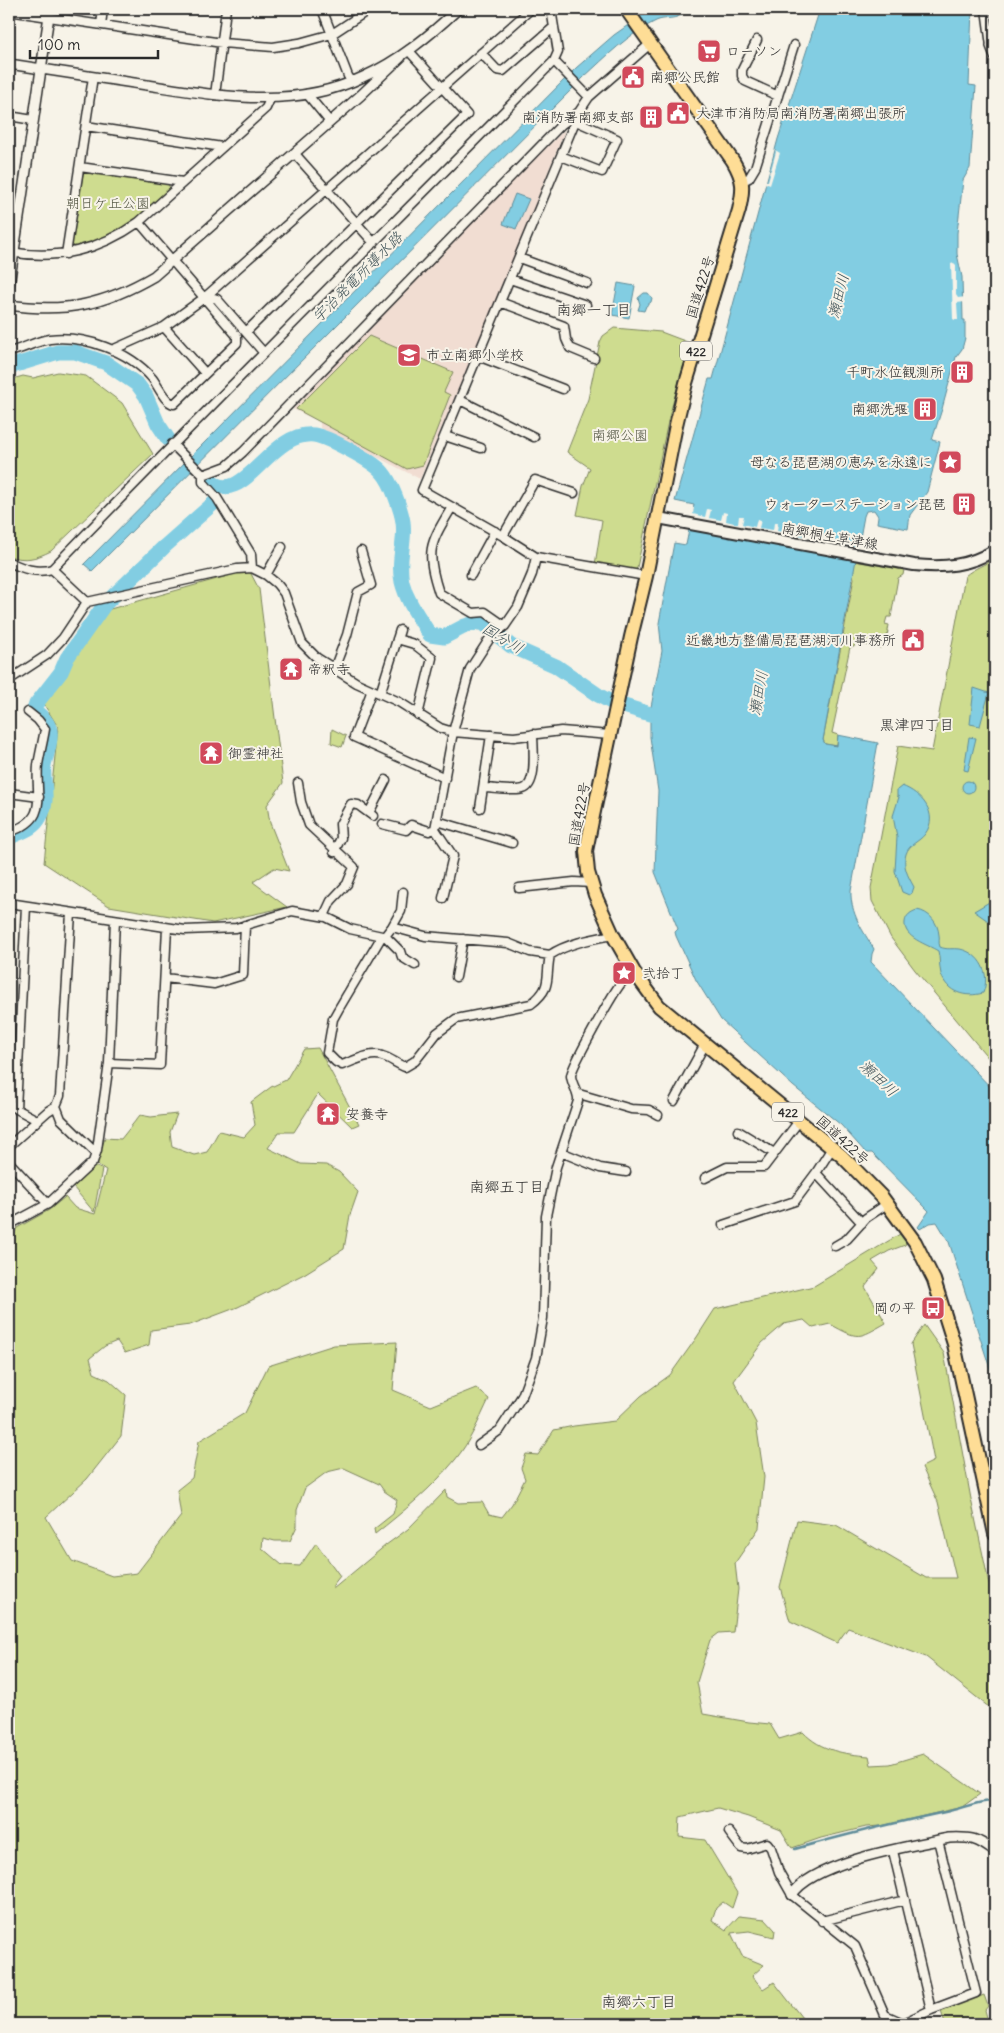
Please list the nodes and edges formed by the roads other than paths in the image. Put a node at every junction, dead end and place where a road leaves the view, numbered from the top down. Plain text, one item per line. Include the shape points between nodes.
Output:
1 (103, 9) edge
2 (226, 9) edge
3 (322, 9) edge
4 (370, 9) edge
5 (531, 9) edge
6 (551, 9) edge
7 (986, 9) edge
8 (9, 11) edge
9 (452, 11) edge
10 (50, 13) edge
11 (629, 14) edge
12 (101, 25) junction
13 (554, 27) junction
14 (332, 34) junction
15 (992, 36) edge
16 (757, 40) dead end
17 (222, 43) junction
18 (650, 44) junction
19 (794, 45) dead end
20 (992, 46) joint
21 (409, 51) junction
22 (481, 53) junction
23 (995, 56) edge
24 (401, 57) junction
25 (554, 61) junction
26 (9, 64) edge
27 (41, 69) junction
28 (93, 77) junction
29 (352, 82) junction
30 (442, 88) junction
31 (307, 94) junction
32 (586, 94) junction
33 (215, 95) junction
34 (361, 95) junction
35 (778, 96) junction
36 (270, 98) junction
37 (579, 112) junction
38 (9, 116) edge
39 (33, 120) junction
40 (576, 121) junction
41 (330, 122) junction
42 (86, 126) junction
43 (222, 147) junction
44 (295, 154) junction
45 (561, 156) junction
46 (80, 167) junction
47 (743, 181) junction
48 (183, 182) junction
49 (327, 190) junction
50 (139, 222) junction
51 (357, 224) junction
52 (374, 243) junction
53 (11, 253) edge
54 (66, 254) junction
55 (518, 258) junction
56 (173, 261) junction
57 (510, 279) junction
58 (587, 283) dead end
59 (9, 285) edge
60 (204, 298) junction
61 (500, 302) junction
62 (9, 305) edge
63 (586, 306) dead end
64 (164, 327) junction
65 (246, 332) junction
66 (112, 350) junction
67 (9, 352) edge
68 (264, 353) junction
69 (478, 356) junction
70 (594, 358) dead end
71 (205, 373) junction
72 (563, 389) dead end
73 (460, 400) junction
74 (445, 436) junction
75 (534, 437) dead end
76 (172, 444) junction
77 (481, 448) dead end
78 (203, 475) junction
79 (574, 493) dead end
80 (452, 507) junction
81 (658, 518) junction
82 (495, 531) junction
83 (503, 536) junction
84 (282, 547) dead end
85 (995, 550) edge
86 (361, 551) dead end
87 (536, 558) junction
88 (9, 562) edge
89 (252, 568) junction
90 (52, 569) junction
91 (266, 575) junction
92 (471, 575) dead end
93 (646, 576) junction
94 (87, 602) junction
95 (502, 628) junction
96 (400, 630) dead end
97 (397, 640) junction
98 (334, 669) junction
99 (9, 680) edge
100 (372, 690) junction
101 (380, 694) junction
102 (28, 712) dead end
103 (418, 715) junction
104 (453, 732) junction
105 (532, 734) junction
106 (491, 735) junction
107 (610, 735) junction
108 (445, 778) junction
109 (386, 780) dead end
110 (298, 782) dead end
111 (484, 788) junction
112 (9, 793) edge
113 (39, 797) junction
114 (480, 808) dead end
115 (382, 824) dead end
116 (436, 825) junction
117 (9, 832) edge
118 (512, 842) dead end
119 (334, 852) junction
120 (591, 883) junction
121 (519, 888) dead end
122 (403, 892) dead end
123 (442, 898) dead end
124 (9, 903) edge
125 (26, 906) junction
126 (71, 913) junction
127 (324, 916) junction
128 (115, 920) junction
129 (246, 925) junction
130 (392, 927) junction
131 (167, 928) junction
132 (613, 935) junction
133 (384, 936) junction
134 (463, 940) junction
135 (550, 955) junction
136 (416, 965) dead end
137 (634, 972) junction
138 (456, 977) dead end
139 (165, 978) junction
140 (705, 1044) junction
141 (109, 1063) junction
142 (578, 1094) junction
143 (674, 1101) dead end
144 (56, 1106) junction
145 (12, 1107) edge
146 (658, 1115) dead end
147 (37, 1120) junction
148 (799, 1121) junction
149 (738, 1131) dead end
150 (9, 1146) edge
151 (832, 1148) junction
152 (561, 1152) junction
153 (96, 1153) junction
154 (774, 1153) junction
155 (9, 1162) edge
156 (626, 1172) dead end
157 (816, 1173) junction
158 (705, 1178) dead end
159 (48, 1204) junction
160 (887, 1204) junction
161 (862, 1223) junction
162 (9, 1224) edge
163 (723, 1224) dead end
164 (835, 1246) dead end
165 (480, 1445) dead end
166 (995, 1534) edge
167 (729, 1832) dead end
168 (938, 1840) junction
169 (893, 1851) junction
170 (995, 1852) edge
171 (792, 1895) junction
172 (905, 1900) junction
173 (822, 1920) junction
174 (931, 2010) junction

1 - 12 street
2 - 17 street
3 - 14 street
4 - 14 street
5 - 22 street
6 - 13 street
7 - 15 street
8 - 10 street
9 - 21 street
10 - 12 street
10 - 27 street
11 - 18 highway
12 - 17 street
13 - 22 street via 503,71 496,70
13 - 25 street via 558,52
14 - 17 street via 273,47
14 - 29 street
15 - 20 street
16 - 35 street via 742,76 745,81
17 - 33 street
18 - 32 street
18 - 47 highway via 733,161
19 - 35 street
20 - 23 street
21 - 24 street
21 - 30 street
22 - 30 street
24 - 29 street
24 - 34 street
25 - 32 street
25 - 52 street
26 - 27 street
27 - 28 street
27 - 39 street
28 - 33 street
28 - 42 street
29 - 31 street
29 - 34 street
30 - 49 street
30 - 51 street via 467,115
31 - 36 street
31 - 41 street
32 - 37 street
33 - 36 street
34 - 41 street
35 - 47 street via 755,168
36 - 43 street via 266,108
37 - 40 street
37 - 78 street via 562,124 243,452 227,466
38 - 39 street
39 - 53 street
40 - 45 street
40 - 45 street via 617,139 602,172
41 - 44 street
42 - 43 street
42 - 46 street
43 - 48 street
44 - 49 street
44 - 56 street
45 - 55 street
46 - 48 street
46 - 54 street
47 - 81 highway, 国道422号 / 422 via 739,210 680,406
48 - 50 street
49 - 51 street
49 - 60 street
50 - 54 street via 112,239
50 - 56 street
51 - 52 street
51 - 65 street
52 - 68 street
53 - 54 street via 36,256
53 - 59 street
55 - 57 street
55 - 58 street
56 - 60 street
56 - 62 street via 136,287 106,300 58,309
57 - 61 street
57 - 63 street
60 - 64 street
60 - 65 street via 217,300
60 - 71 street via 238,336 237,343
61 - 69 street
61 - 70 street via 564,326 570,348
64 - 66 street
64 - 71 street
65 - 68 street
66 - 67 street via 71,338 48,340
66 - 71 street via 146,371 174,404
68 - 76 street
69 - 72 street
69 - 73 street
73 - 74 street
73 - 75 street
74 - 77 street
74 - 80 street via 422,490
76 - 78 street
76 - 90 street
78 - 89 street via 203,482 251,554
79 - 83 street via 535,480
80 - 82 street
80 - 95 street via 434,538 430,552 432,574 439,593 473,613 485,612
81 - 85 main road, 南郷桐生草津線 via 914,565 952,566 976,560
81 - 93 highway, 国道422号 / 422
82 - 83 street
82 - 92 street
83 - 87 street
84 - 91 street
86 - 98 street via 371,585 358,592
87 - 93 street
87 - 95 street via 518,607
88 - 90 street via 30,570 43,572
89 - 91 street
89 - 94 street
90 - 94 street
91 - 98 street via 284,593 302,643
93 - 107 highway, 国道422号 / 422
94 - 99 street via 63,638 47,655
95 - 104 street via 490,638 470,669
96 - 97 street
97 - 101 street
97 - 103 street via 414,644 432,658
98 - 100 street
100 - 101 street
100 - 108 street via 354,737
101 - 103 street
102 - 113 street via 44,729 38,764
103 - 104 street
104 - 106 street
104 - 108 street
105 - 106 street via 514,737
105 - 107 street via 561,731
105 - 111 street via 533,772 530,784 523,789
106 - 111 street
107 - 120 highway, 国道422号 / 422 via 586,851
108 - 116 street
109 - 119 street via 371,814 351,804 340,824 341,838
110 - 119 street via 306,819
111 - 114 street
112 - 113 street
113 - 117 street via 32,820 24,827
115 - 116 street via 406,830 411,825 429,831
116 - 118 street
116 - 123 street via 453,856
119 - 127 street via 354,867 347,884 331,901
120 - 121 street
120 - 132 highway, 国道422号 / 422
122 - 130 street via 402,911
124 - 125 street
125 - 126 street
125 - 145 street
126 - 128 street
126 - 144 street via 60,1096
127 - 129 street via 292,911
127 - 133 street via 350,929
128 - 131 street
128 - 141 street
129 - 131 street via 185,930
129 - 139 street via 243,975 214,984
130 - 133 street
130 - 134 street via 425,936
131 - 139 street
132 - 135 street via 574,944
132 - 137 highway, 国道422号 / 422
133 - 135 street via 333,1019 327,1053 342,1065 372,1054 405,1067 415,1061 436,1033 456,1019 531,1004 547,987
133 - 136 street via 400,951 402,958
134 - 135 street via 508,943 530,952
134 - 138 street
137 - 140 highway, 国道422号 / 422 via 659,1006
137 - 142 street via 621,983 575,1063 571,1074
139 - 141 street via 160,1065
140 - 143 street
140 - 148 highway, 国道422号 / 422
141 - 153 street
142 - 146 street via 631,1109 649,1110
142 - 152 street via 575,1114
144 - 147 street
144 - 153 street via 61,1119
145 - 147 street
147 - 150 street
148 - 151 highway, 国道422号 / 422
148 - 154 street
149 - 154 street
151 - 157 street
151 - 160 highway, 国道422号 / 422
152 - 156 street via 600,1168
152 - 165 street via 546,1216 543,1318 536,1358 522,1396 500,1430
153 - 159 street via 93,1162
154 - 158 street via 764,1167 727,1167
155 - 159 street
157 - 161 street
157 - 163 street via 794,1201
159 - 162 street
160 - 161 street
160 - 166 highway, 国道422号 / 422 via 925,1260 944,1311 963,1379
161 - 164 street
167 - 171 street via 741,1848 767,1843
168 - 169 street
168 - 170 street via 969,1837 981,1841
168 - 174 street via 976,1993
169 - 171 street via 831,1867 810,1877
169 - 172 street
171 - 173 street
172 - 173 street
172 - 174 street
173 - 174 street via 855,1946 886,2015 903,2023

